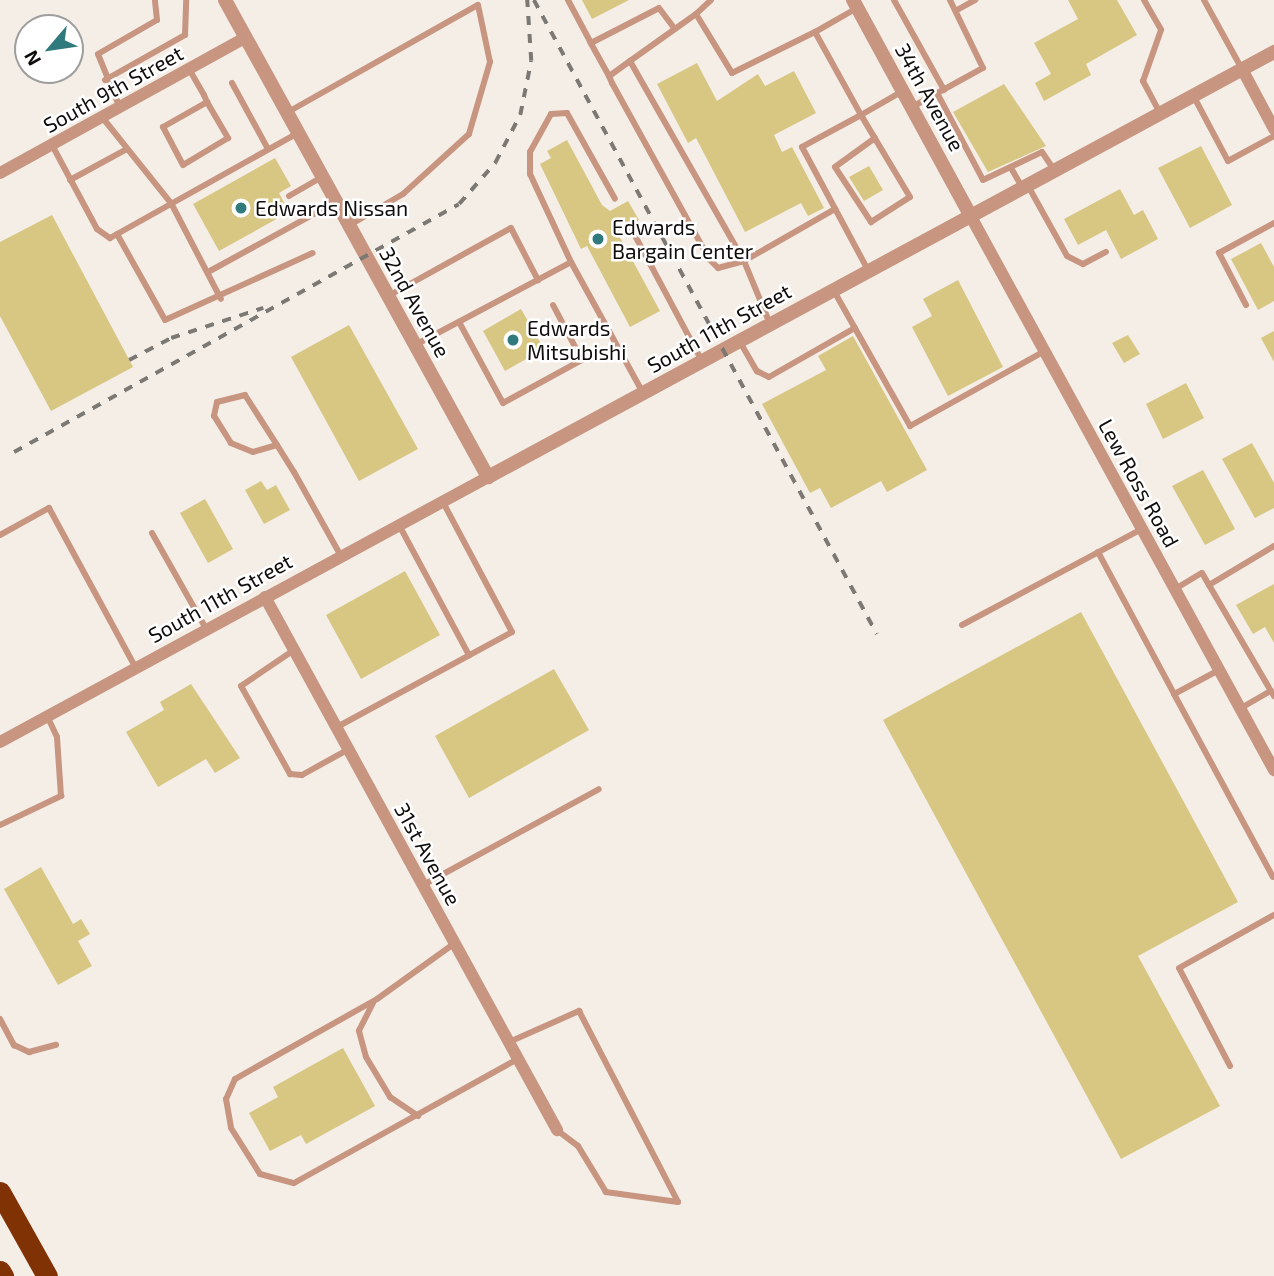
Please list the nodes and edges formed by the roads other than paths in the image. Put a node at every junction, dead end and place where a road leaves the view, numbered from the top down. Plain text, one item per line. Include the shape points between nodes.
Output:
1 (155, 0) edge
2 (186, 0) edge
3 (225, 0) edge
4 (568, 0) edge
5 (712, 0) edge
6 (894, 0) edge
7 (950, 0) edge
8 (975, 0) edge
9 (1144, 0) edge
10 (1204, 0) edge
11 (855, 4) edge
12 (957, 10) junction
13 (696, 14) junction
14 (675, 29) junction
15 (815, 32) junction
16 (246, 38) junction
17 (591, 43) junction
18 (1274, 52) edge
19 (630, 61) junction
20 (189, 69) junction
21 (1242, 69) junction
22 (610, 76) junction
23 (105, 80) junction
24 (232, 83) dead end
25 (903, 92) junction
26 (940, 92) junction
27 (1193, 95) junction
28 (207, 102) junction
29 (912, 107) junction
30 (120, 108) junction
31 (287, 113) junction
32 (1160, 113) junction
33 (861, 115) junction
34 (102, 117) junction
35 (1274, 129) edge
36 (298, 133) junction
37 (1274, 136) edge
38 (875, 138) junction
39 (52, 145) junction
40 (268, 149) junction
41 (125, 150) junction
42 (1011, 168) junction
43 (1054, 170) junction
44 (0, 173) edge
45 (322, 177) junction
46 (70, 180) junction
47 (1024, 186) junction
48 (289, 196) dead end
49 (615, 199) dead end
50 (336, 202) junction
51 (171, 203) junction
52 (835, 209) junction
53 (970, 215) junction
54 (1274, 223) edge
55 (349, 225) junction
56 (632, 230) dead end
57 (117, 234) junction
58 (1106, 252) dead end
59 (313, 253) dead end
60 (744, 261) junction
61 (571, 262) junction
62 (868, 270) junction
63 (208, 272) junction
64 (538, 279) junction
65 (833, 289) junction
66 (388, 296) junction
67 (221, 299) junction
68 (553, 305) dead end
69 (1246, 305) dead end
70 (459, 322) junction
71 (769, 324) junction
72 (855, 328) junction
73 (739, 341) junction
74 (415, 345) junction
75 (1045, 351) junction
76 (702, 361) junction
77 (643, 393) junction
78 (277, 445) junction
79 (488, 477) junction
80 (443, 502) junction
81 (399, 525) junction
82 (1142, 529) junction
83 (152, 533) dead end
84 (0, 535) edge
85 (1274, 546) edge
86 (1098, 552) junction
87 (341, 556) junction
88 (1209, 585) junction
89 (1175, 589) junction
90 (265, 597) junction
91 (962, 625) dead end
92 (206, 630) junction
93 (294, 650) junction
94 (469, 655) junction
95 (136, 668) junction
96 (1219, 670) junction
97 (1273, 693) edge
98 (1174, 694) junction
99 (1241, 708) junction
100 (47, 716) junction
101 (337, 727) junction
102 (0, 742) edge
103 (349, 749) junction
104 (1274, 770) edge
105 (599, 789) dead end
106 (0, 825) edge
107 (1273, 877) edge
108 (423, 886) junction
109 (1274, 915) edge
110 (455, 943) junction
111 (377, 999) junction
112 (0, 1019) edge
113 (509, 1042) junction
114 (56, 1045) dead end
115 (518, 1059) junction
116 (1230, 1066) dead end
117 (418, 1116) junction
118 (557, 1130) joint
119 (0, 1192) edge
120 (0, 1270) edge
121 (3, 1276) edge
122 (47, 1276) edge

1 - 23 lane via 157,20 98,54
2 - 23 lane via 185,35
3 - 16 street, 32nd Avenue
4 - 17 lane
5 - 13 lane
6 - 26 lane
7 - 12 lane
8 - 12 lane
9 - 32 lane via 1161,30 1143,81
10 - 21 lane
11 - 15 lane
11 - 25 street, 34th Avenue
12 - 26 lane via 983,68
13 - 14 lane
13 - 15 lane via 732,74
14 - 17 lane via 659,8
14 - 19 lane
15 - 33 lane
16 - 20 street, South 9th Street
16 - 31 street, 32nd Avenue
17 - 22 lane
18 - 21 street, South 11th Street
19 - 22 lane
19 - 60 lane
20 - 28 lane
20 - 30 street, South 9th Street
21 - 27 street, South 11th Street
21 - 35 street
22 - 60 lane via 709,259 718,268
23 - 30 lane
24 - 40 lane
25 - 29 street, 34th Avenue
25 - 33 lane
26 - 29 lane
26 - 42 lane via 983,180
27 - 32 street, South 11th Street
27 - 37 lane via 1228,161
28 - 28 lane via 228,138 183,165 163,127
29 - 53 street, 34th Avenue
30 - 34 street, South 9th Street
31 - 36 street, 32nd Avenue
31 - 55 lane via 478,5 490,62 469,134 403,194
32 - 43 street, South 11th Street
33 - 38 lane
33 - 52 lane via 802,147
34 - 39 street, South 9th Street
34 - 41 lane
36 - 40 lane
36 - 45 street, 32nd Avenue
38 - 38 lane via 910,197 871,222 835,167
39 - 44 street, South 9th Street
39 - 46 lane
40 - 51 lane
41 - 46 lane
41 - 51 lane
42 - 43 lane via 1042,152
42 - 47 lane
43 - 47 street, South 11th Street
45 - 48 lane
45 - 50 street, 32nd Avenue
46 - 57 lane via 102,236
47 - 53 street, South 11th Street
47 - 58 lane via 1067,256 1083,264
49 - 61 lane via 567,113 551,114 530,152 530,174
50 - 55 street, 32nd Avenue
50 - 63 lane
51 - 57 lane
51 - 63 lane
52 - 60 lane
52 - 62 lane
53 - 62 street, South 11th Street
53 - 75 street, Lew Ross Road
54 - 69 lane via 1219,253
55 - 66 street, 32nd Avenue
56 - 76 lane
57 - 67 lane via 165,320
59 - 67 lane
60 - 71 lane
61 - 64 lane
61 - 77 lane
62 - 65 street, South 11th Street
63 - 67 lane
64 - 66 lane via 511,228
64 - 70 lane
65 - 71 street, South 11th Street
65 - 72 lane
66 - 74 street, 32nd Avenue
68 - 70 lane via 582,360 503,403
70 - 74 lane
71 - 73 street, South 11th Street
72 - 73 lane via 769,377 757,371
72 - 75 lane via 910,426
73 - 76 street, South 11th Street
74 - 79 street, 32nd Avenue
75 - 82 street, Lew Ross Road
76 - 77 street, South 11th Street
77 - 79 street, South 11th Street
78 - 78 lane via 245,395 217,402 214,416 231,443 253,452
78 - 87 lane
79 - 80 street, South 11th Street
80 - 81 street, South 11th Street
80 - 94 lane via 512,632
81 - 87 street, South 11th Street
81 - 94 lane
82 - 86 lane
82 - 89 street, Lew Ross Road
83 - 92 lane
84 - 95 lane via 49,508
85 - 88 lane
86 - 91 lane
86 - 98 lane
87 - 90 street, South 11th Street
88 - 89 lane via 1202,573
88 - 97 lane
89 - 96 street, Lew Ross Road
90 - 92 street, South 11th Street
90 - 93 street, 31st Avenue
92 - 95 street, South 11th Street
93 - 101 street, 31st Avenue
93 - 103 lane via 241,687 290,774 302,775
94 - 101 lane
95 - 100 street, South 11th Street
96 - 98 lane
96 - 99 street, Lew Ross Road
97 - 99 lane
98 - 107 lane
99 - 104 street, Lew Ross Road
100 - 102 street, South 11th Street
100 - 106 lane via 57,737 61,796
101 - 103 street, 31st Avenue
103 - 108 street, 31st Avenue
105 - 108 lane
108 - 110 street, 31st Avenue
109 - 116 lane via 1179,968
110 - 111 lane
110 - 113 street, 31st Avenue
111 - 117 lane via 361,1021 360,1042 390,1097
111 - 117 lane via 246,1071 229,1088 226,1116 260,1174 281,1184 310,1177
112 - 114 lane via 14,1045 29,1052
113 - 115 street, 31st Avenue
113 - 118 lane via 579,1011 678,1202 606,1192 579,1146
115 - 117 lane
115 - 118 street, 31st Avenue
119 - 122 highway
120 - 121 highway

